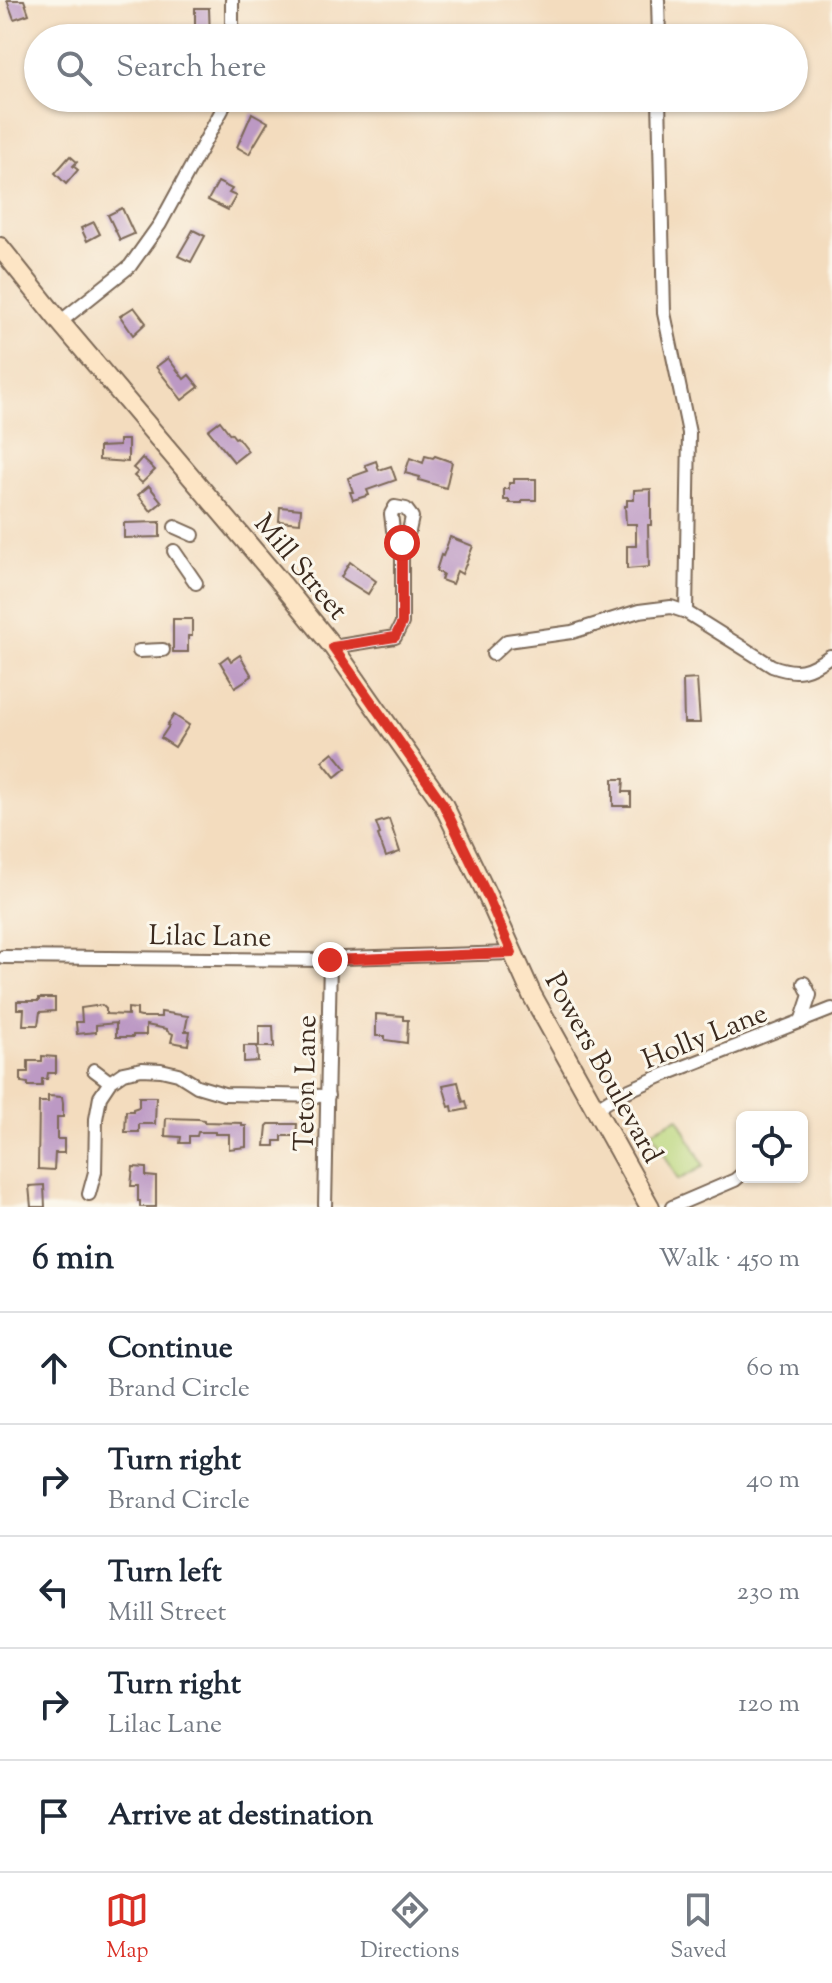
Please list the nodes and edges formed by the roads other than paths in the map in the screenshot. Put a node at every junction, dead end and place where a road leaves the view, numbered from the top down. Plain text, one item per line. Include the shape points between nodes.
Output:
1 (232, 0) edge
2 (658, 0) edge
3 (232, 24) edge
4 (659, 24) edge
5 (221, 112) edge
6 (659, 112) edge
7 (0, 247) edge
8 (60, 322) junction
9 (175, 527) dead end
10 (193, 535) dead end
11 (402, 543) dead end
12 (174, 551) dead end
13 (196, 583) dead end
14 (686, 612) junction
15 (333, 647) junction
16 (163, 650) dead end
17 (139, 651) dead end
18 (493, 654) dead end
19 (830, 656) dead end
20 (512, 953) junction
21 (3, 957) dead end
22 (330, 960) junction
23 (804, 983) dead end
24 (832, 1009) edge
25 (801, 1022) junction
26 (94, 1070) dead end
27 (110, 1082) junction
28 (328, 1096) junction
29 (595, 1109) junction
30 (736, 1179) edge
31 (89, 1194) dead end
32 (325, 1207) edge
33 (650, 1207) edge
34 (672, 1207) edge

1 - 3 street
2 - 4 street
5 - 8 street via 160,224 130,266
6 - 14 street via 664,313 689,433
7 - 8 main road, Mill Street
8 - 15 main road, Mill Street
9 - 10 street
11 - 15 street via 402,623 395,637
12 - 13 street
14 - 18 street via 671,607 639,611 572,632 507,641
14 - 19 street via 787,671 803,671
15 - 20 main road, Mill Street via 443,804
16 - 17 street
20 - 22 street, Lilac Lane
20 - 29 main road, Powers Boulevard
21 - 22 street, Lilac Lane
22 - 28 street, Teton Lane
23 - 25 street via 810,995
24 - 25 street, Holly Lane
25 - 29 street, Holly Lane via 661,1076
26 - 27 street
27 - 28 street via 123,1073 161,1070 224,1094
27 - 31 street via 100,1097
28 - 32 street, Teton Lane
29 - 33 main road, Powers Boulevard
30 - 34 street

